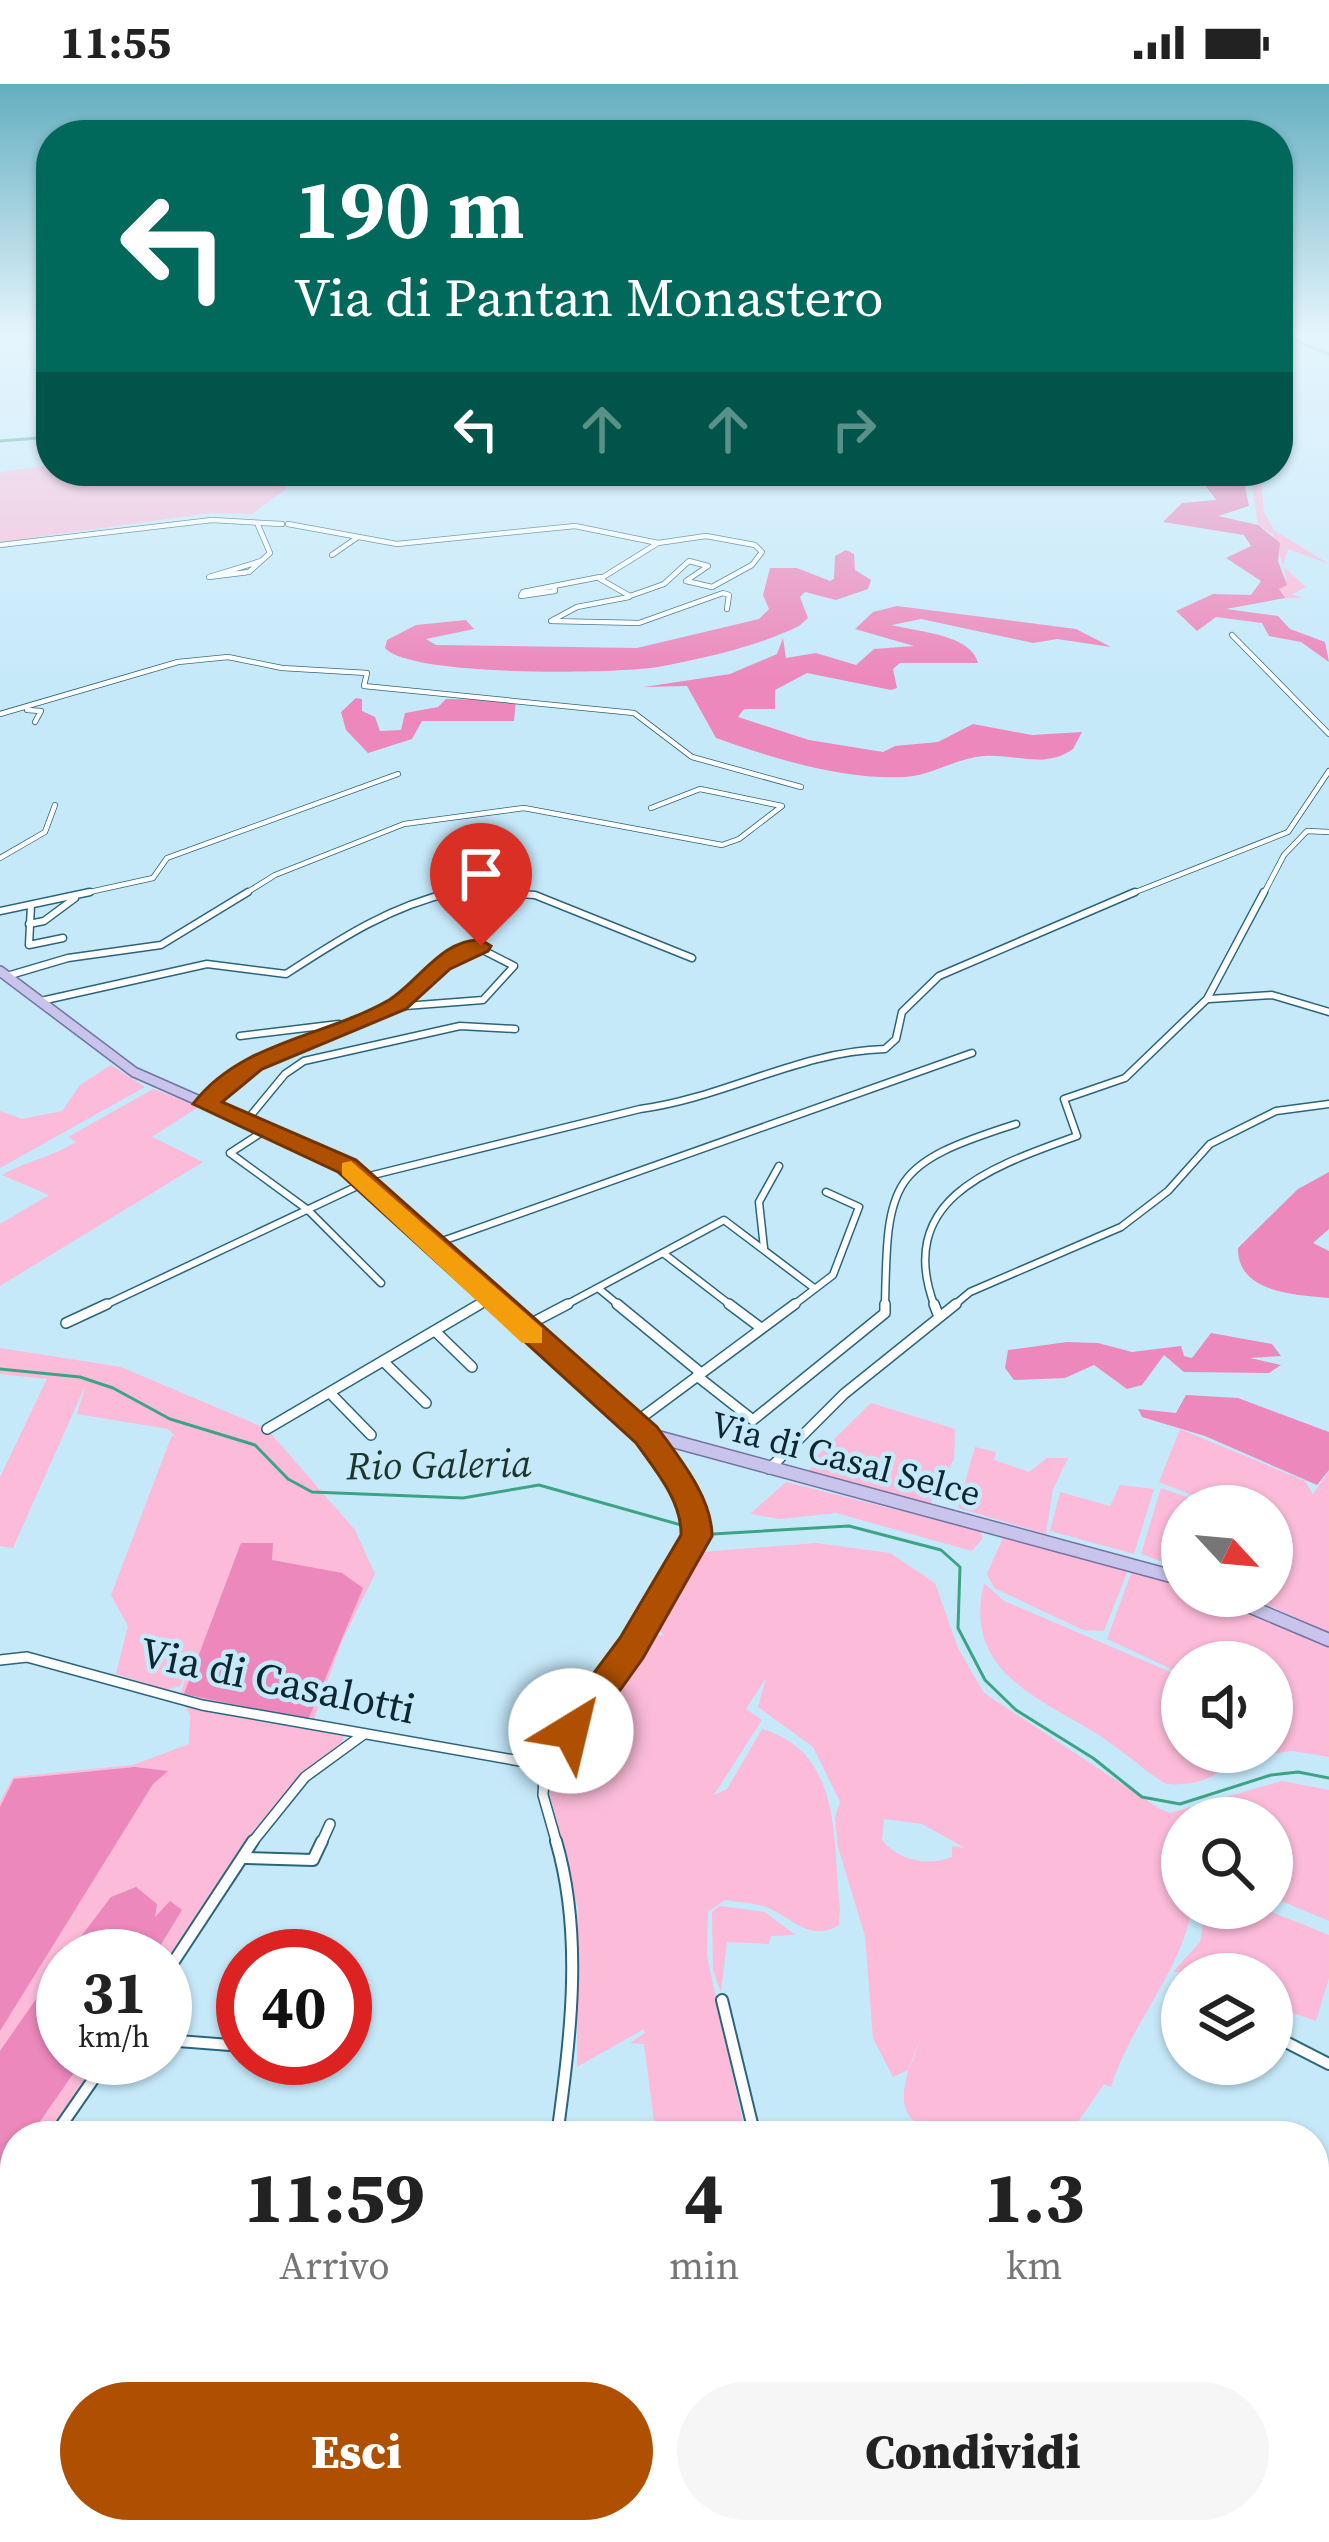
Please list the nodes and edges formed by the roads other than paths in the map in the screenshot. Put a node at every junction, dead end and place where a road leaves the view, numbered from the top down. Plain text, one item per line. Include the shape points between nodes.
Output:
1 (258, 525) junction
2 (360, 536) junction
3 (658, 543) junction
4 (0, 545) edge
5 (332, 555) dead end
6 (261, 561) junction
7 (600, 577) junction
8 (554, 586) junction
9 (717, 586) junction
10 (722, 593) junction
11 (630, 596) junction
12 (727, 610) dead end
13 (1232, 634) dead end
14 (4, 713) edge
15 (35, 722) dead end
16 (1329, 734) edge
17 (1329, 770) edge
18 (398, 774) dead end
19 (801, 787) dead end
20 (55, 806) dead end
21 (651, 808) dead end
22 (1296, 832) junction
23 (1329, 832) edge
24 (0, 858) edge
25 (82, 893) junction
26 (31, 905) junction
27 (0, 911) edge
28 (44, 922) junction
29 (29, 924) junction
30 (63, 938) dead end
31 (46, 942) junction
32 (692, 958) dead end
33 (3, 974) edge
34 (1207, 999) junction
35 (39, 1001) junction
36 (392, 1007) junction
37 (1329, 1012) edge
38 (352, 1022) junction
39 (515, 1029) dead end
40 (240, 1036) dead end
41 (972, 1053) dead end
42 (205, 1104) junction
43 (1329, 1104) edge
44 (247, 1120) junction
45 (1016, 1124) dead end
46 (268, 1129) junction
47 (779, 1166) dead end
48 (363, 1180) junction
49 (826, 1192) dead end
50 (308, 1210) junction
51 (432, 1245) junction
52 (764, 1250) junction
53 (663, 1253) junction
54 (381, 1283) dead end
55 (598, 1288) junction
56 (814, 1288) junction
57 (490, 1298) junction
58 (939, 1317) junction
59 (66, 1323) dead end
60 (523, 1328) junction
61 (760, 1328) junction
62 (435, 1330) junction
63 (384, 1362) junction
64 (472, 1367) dead end
65 (699, 1374) junction
66 (330, 1393) junction
67 (426, 1403) dead end
68 (632, 1425) junction
69 (267, 1429) dead end
70 (371, 1435) dead end
71 (647, 1435) junction
72 (768, 1470) junction
73 (1161, 1574) edge
74 (1275, 1617) edge
75 (1329, 1640) edge
76 (0, 1660) edge
77 (364, 1734) junction
78 (544, 1759) junction
79 (330, 1824) dead end
80 (246, 1858) junction
81 (192, 1936) edge
82 (722, 2000) dead end
83 (1293, 2046) edge
84 (1329, 2064) edge
85 (89, 2085) edge
86 (64, 2121) edge
87 (558, 2121) edge
88 (751, 2121) edge

1 - 2 street
1 - 4 street via 219,519
1 - 6 street via 272,548
2 - 3 street via 406,544 588,526
2 - 5 street
3 - 7 street
3 - 9 street via 706,536 761,548 754,564
6 - 6 street via 216,572 209,577 247,573
7 - 8 street
7 - 11 street
8 - 8 street via 523,592 521,596 555,591
9 - 10 street
9 - 11 street via 687,583 709,565 693,560
10 - 11 street via 637,624 551,621 570,607
10 - 12 street
13 - 16 street
14 - 15 street via 40,711
14 - 19 street via 171,663 230,657 366,673 363,686 454,699 634,713 692,757
17 - 22 street
18 - 25 street via 167,858 154,877
20 - 24 street via 44,832
21 - 33 street via 698,789 782,806 722,845 519,808 403,824 271,877 161,945
22 - 23 street
22 - 34 street
22 - 48 street via 947,971 902,1012 885,1049 840,1050 686,1103
25 - 26 street
25 - 28 street
26 - 27 street
26 - 29 street
28 - 29 street
28 - 31 street
29 - 31 street via 29,945
30 - 31 street
32 - 35 street via 535,895 461,890 362,925 289,973 209,964
33 - 35 main road, Via di Casal Selce
34 - 37 street via 1272,994
34 - 58 street via 1125,1078 1064,1099 1077,1136 991,1168 930,1218 924,1245
35 - 42 main road, Via di Casal Selce via 127,1068
36 - 36 street via 474,945 514,966 483,1000
36 - 38 street
38 - 40 street
38 - 42 street via 254,1064
39 - 44 street via 450,1028 302,1061
41 - 51 street
42 - 44 main road, Via di Casal Selce
43 - 58 street via 1276,1111 1210,1144 1121,1227 998,1277
44 - 46 main road, Via di Casal Selce
45 - 65 street via 931,1152 910,1173 887,1216 885,1311 827,1364 753,1420
46 - 48 main road, Via di Casal Selce
46 - 50 street via 230,1153
47 - 52 street via 759,1202
48 - 50 street
48 - 51 main road, Via di Casal Selce
49 - 56 street via 859,1207 840,1266
50 - 54 street
50 - 59 street
51 - 57 main road, Via di Casal Selce
52 - 53 street via 724,1220
52 - 56 street
53 - 55 street
53 - 61 street
55 - 60 street
55 - 65 street
56 - 61 street
57 - 60 main road, Via di Casal Selce
57 - 62 street
58 - 72 street
60 - 68 main road, Via di Casal Selce
61 - 65 street
62 - 63 street
62 - 64 street
63 - 66 street
63 - 67 street
65 - 68 street
66 - 69 street
66 - 70 street
68 - 71 main road, Via di Casal Selce
71 - 72 main road, Via di Casal Selce
71 - 78 street via 698,1531 631,1648
72 - 73 main road, Via di Casal Selce
74 - 75 main road
76 - 77 street, Via di Casalotti via 28,1657 202,1705
77 - 78 street, Via di Casalotti
77 - 80 street via 300,1780
78 - 87 street via 543,1795 563,1864 571,1941
79 - 80 street via 313,1860
80 - 81 street
82 - 88 street
83 - 84 street
85 - 86 street

